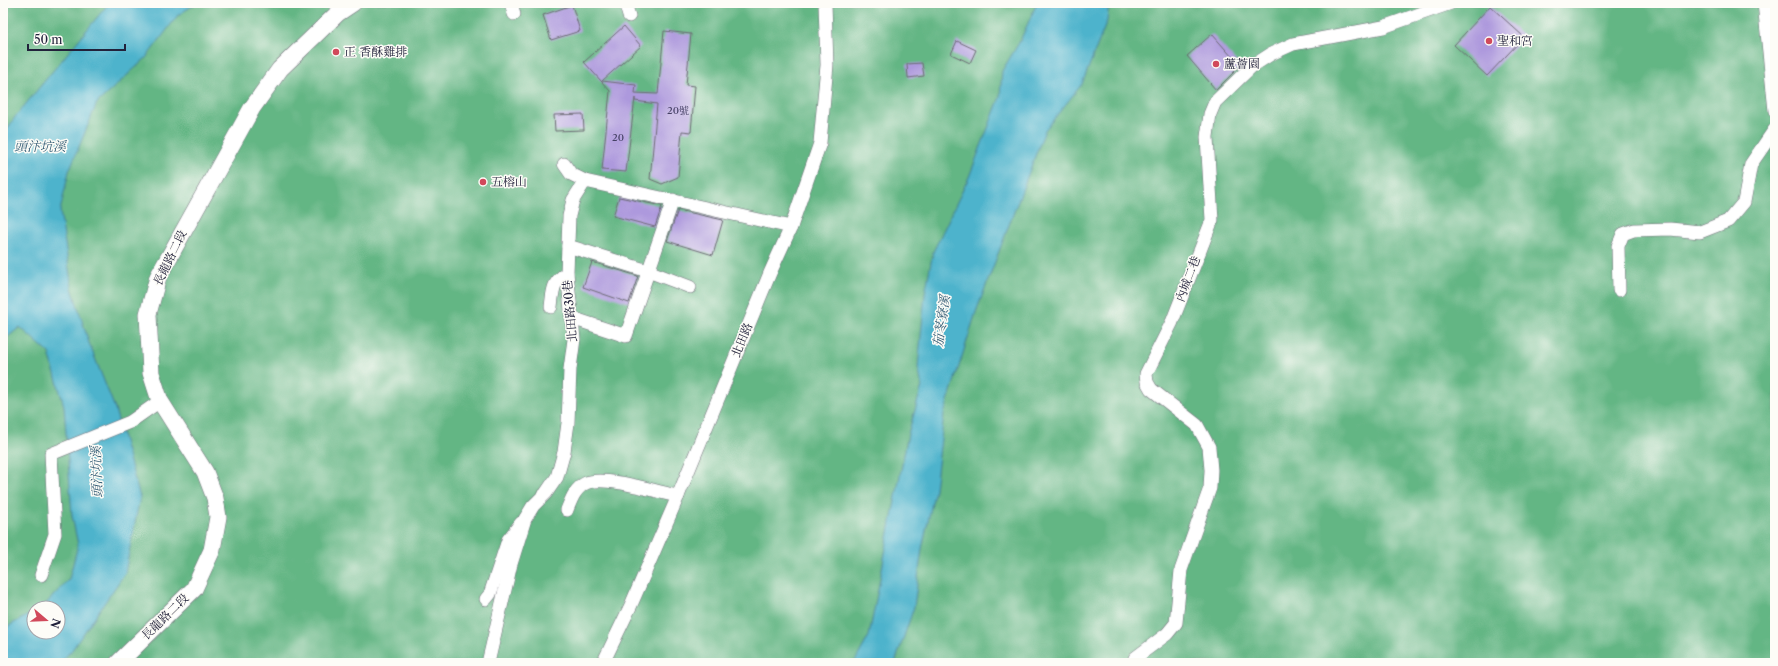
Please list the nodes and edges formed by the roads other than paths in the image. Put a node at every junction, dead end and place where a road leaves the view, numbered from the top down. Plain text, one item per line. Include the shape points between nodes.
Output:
1 (353, 3) edge
2 (625, 3) edge
3 (825, 3) edge
4 (1451, 3) edge
5 (1764, 3) edge
6 (629, 16) dead end
7 (1775, 111) edge
8 (1775, 129) edge
9 (564, 164) dead end
10 (585, 181) junction
11 (673, 200) junction
12 (791, 227) junction
13 (568, 246) junction
14 (648, 271) junction
15 (567, 273) junction
16 (690, 287) dead end
17 (1619, 290) dead end
18 (551, 307) dead end
19 (572, 318) junction
20 (160, 401) junction
21 (678, 496) junction
22 (567, 510) dead end
23 (525, 519) junction
24 (41, 575) dead end
25 (486, 599) dead end
26 (118, 663) edge
27 (488, 663) edge
28 (603, 663) edge
29 (1133, 663) edge

1 - 20 main road, 長龍路二段 via 338,13 280,69 252,108 158,277 148,314 151,373
2 - 6 street
3 - 12 street, 北田路 via 827,65 820,143
4 - 29 street, 內城二巷 via 1383,27 1293,44 1251,67 1215,102 1210,114 1207,137 1212,220 1172,322 1146,374 1151,389 1197,425 1209,447 1210,488 1181,570 1176,623 1167,634 1135,658
5 - 7 street
8 - 17 street via 1751,164 1744,202 1728,221 1700,232 1634,230 1623,234 1618,246
9 - 10 street via 571,174
10 - 11 street
10 - 13 street, 北田路30巷 via 573,200 569,216
11 - 12 street
11 - 14 street
12 - 21 street, 北田路
13 - 14 street
13 - 15 street, 北田路30巷
14 - 16 street
14 - 19 street via 626,336
15 - 18 street via 558,278 553,290
15 - 19 street, 北田路30巷
19 - 23 street, 北田路30巷 via 574,339 564,452 557,478
20 - 24 street via 130,422 51,454 55,534
20 - 26 main road, 長龍路二段 via 205,472 215,498 218,517 212,550 194,589
21 - 22 street via 599,480 586,483 575,493
21 - 28 street, 北田路
23 - 25 street via 508,540 490,594
23 - 27 street, 北田路30巷 via 511,564

